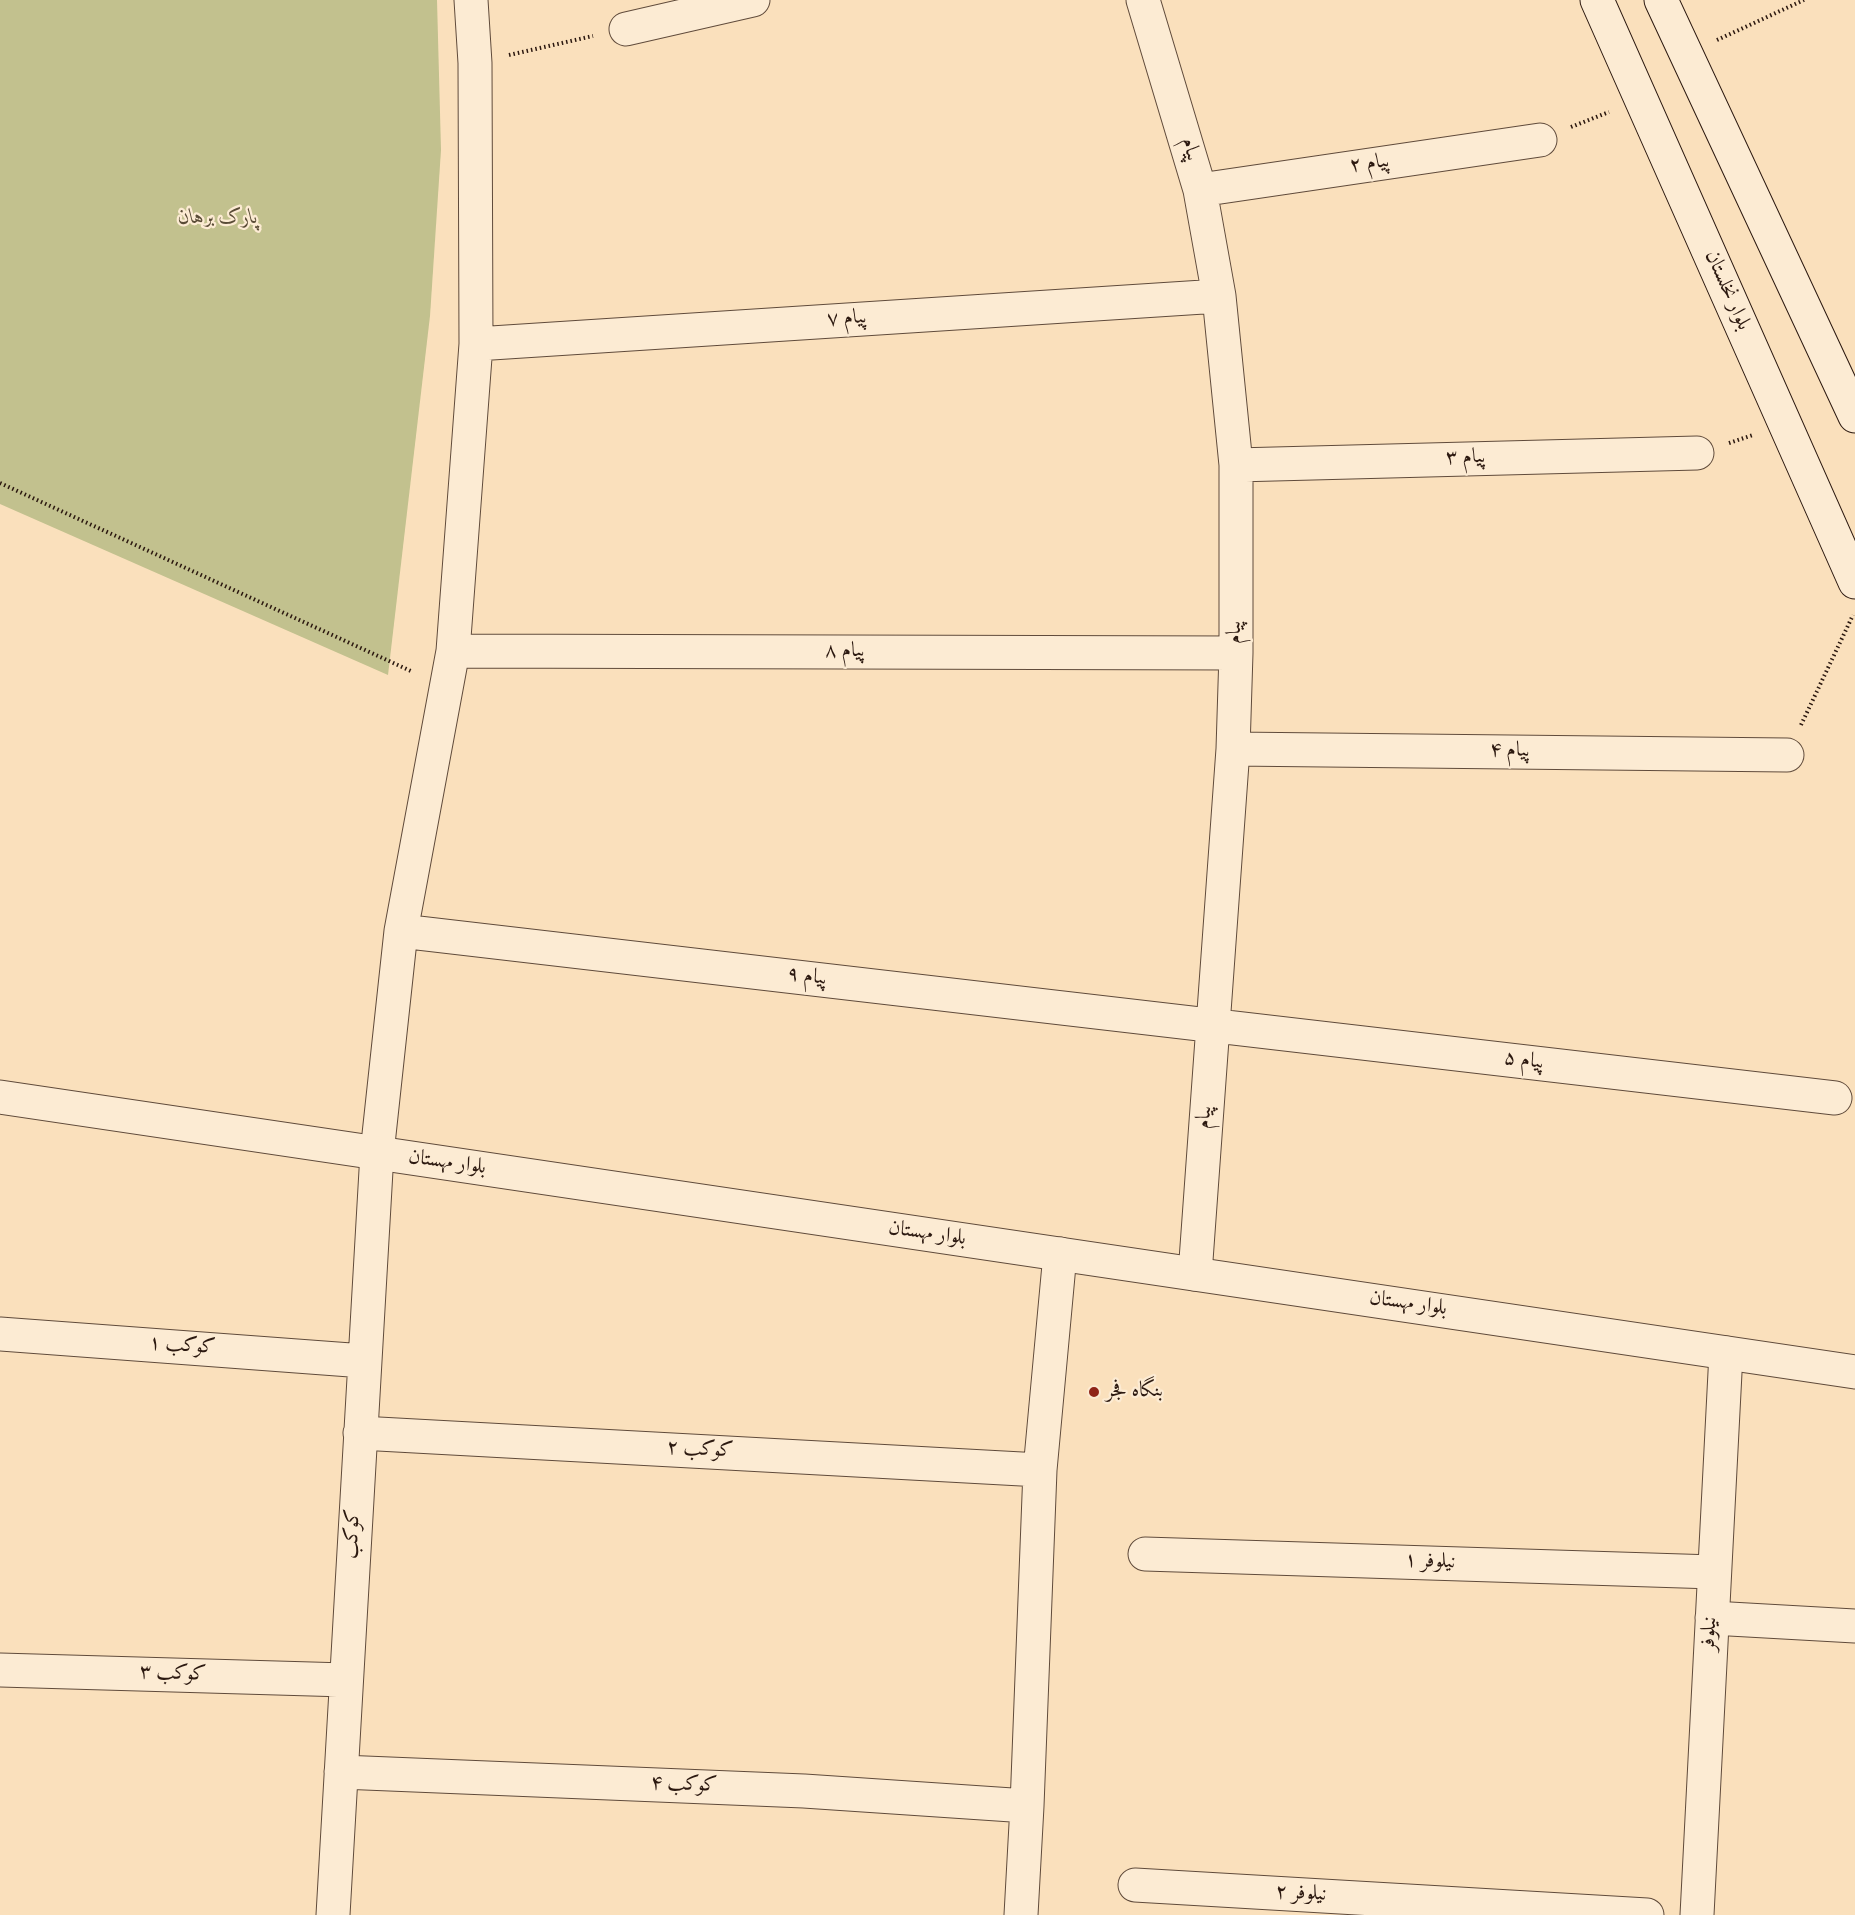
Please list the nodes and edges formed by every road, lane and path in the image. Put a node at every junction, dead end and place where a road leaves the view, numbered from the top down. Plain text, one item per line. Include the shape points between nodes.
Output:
1 (471, 0) edge
2 (753, 0) edge
3 (1143, 0) edge
4 (1597, 0) edge
5 (1661, 0) edge
6 (1804, 0) edge
7 (626, 29) joint
8 (1686, 54) junction
9 (475, 63) junction
10 (1618, 108) dead end
11 (1540, 140) joint
12 (1200, 190) junction
13 (1219, 296) junction
14 (476, 344) junction
15 (1855, 416) edge
16 (1785, 424) junction
17 (1697, 453) joint
18 (1236, 465) junction
19 (0, 483) edge
20 (1855, 582) edge
21 (1855, 610) edge
22 (453, 651) junction
23 (1236, 652) junction
24 (447, 687) junction
25 (1233, 749) junction
26 (1786, 755) joint
27 (401, 931) junction
28 (1212, 1026) junction
29 (0, 1097) edge
30 (1835, 1098) dead end
31 (377, 1153) junction
32 (1060, 1254) junction
33 (1195, 1274) junction
34 (0, 1334) edge
35 (1726, 1353) junction
36 (364, 1360) junction
37 (1855, 1372) edge
38 (360, 1433) junction
39 (1040, 1470) junction
40 (1145, 1554) dead end
41 (1714, 1572) junction
42 (1712, 1618) junction
43 (1855, 1626) edge
44 (0, 1670) edge
45 (346, 1680) junction
46 (341, 1772) junction
47 (1027, 1806) junction
48 (1135, 1885) dead end
49 (333, 1915) edge
50 (1021, 1915) edge
51 (1647, 1915) edge
52 (1697, 1915) edge

1 - 9 street, کوکب
2 - 7 street
3 - 12 street, پیام
4 - 16 street, بلوار نخلستان
5 - 8 street
6 - 8 path
7 - 9 path
8 - 15 street
9 - 14 street, کوکب
10 - 11 path
11 - 12 street, پیام ۲
12 - 13 street, پیام
13 - 14 street, پیام ۷
13 - 18 street, پیام
14 - 22 street, کوکب
16 - 17 path
16 - 20 street, بلوار نخلستان
17 - 18 street, پیام ۳
18 - 23 street, پیام
19 - 24 path
21 - 26 path
22 - 23 street, پیام ۸
22 - 24 street, کوکب
23 - 25 street, پیام
24 - 27 street, کوکب
25 - 26 street, پیام ۴
25 - 28 street, پیام
27 - 28 street, پیام ۹
27 - 31 street, کوکب
28 - 30 street, پیام ۵
28 - 33 street, پیام
29 - 31 street, بلوار مهستان
31 - 32 street, بلوار مهستان
31 - 36 street, کوکب
32 - 33 street, بلوار مهستان
32 - 39 street
33 - 35 street, بلوار مهستان
34 - 36 street, کوکب ۱
35 - 37 street, بلوار مهستان
35 - 41 street, نیلوفر
36 - 38 street, کوکب
38 - 39 street, کوکب ۲
38 - 45 street, کوکب
39 - 47 street
40 - 41 street, نیلوفر ۱
41 - 42 street, نیلوفر
42 - 43 street
42 - 52 street, نیلوفر
44 - 45 street, کوکب ۳
45 - 46 street, کوکب
46 - 47 street, کوکب ۴ via 804,1791
46 - 49 street, کوکب
47 - 50 street
48 - 51 street, نیلوفر ۲

